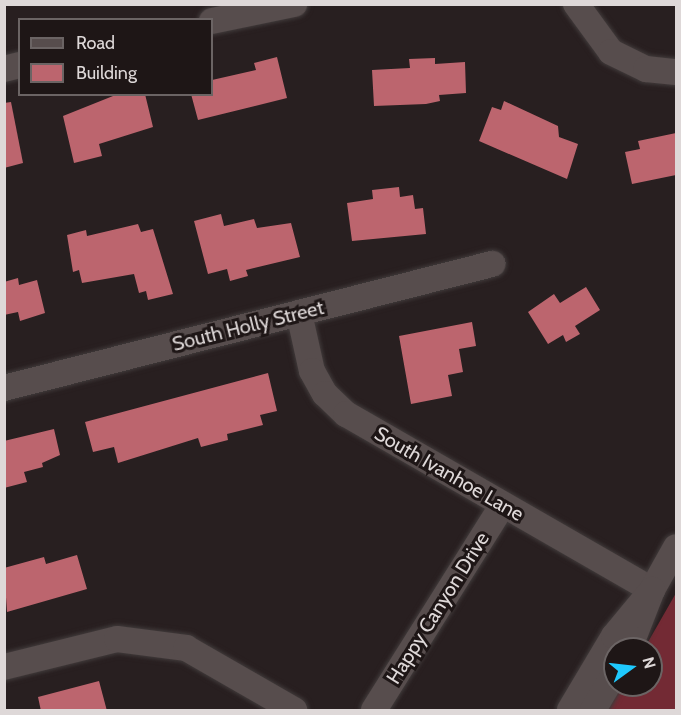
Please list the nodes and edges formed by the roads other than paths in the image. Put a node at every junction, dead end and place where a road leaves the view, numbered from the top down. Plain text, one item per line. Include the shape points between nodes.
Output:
1 (294, 4) edge
2 (576, 4) edge
3 (213, 21) edge
4 (676, 72) edge
5 (492, 264) dead end
6 (298, 313) junction
7 (4, 388) edge
8 (502, 506) junction
9 (676, 547) edge
10 (652, 590) junction
11 (634, 637) edge
12 (4, 667) edge
13 (603, 695) edge
14 (294, 711) edge
15 (374, 711) edge
16 (570, 711) edge
17 (594, 711) edge

1 - 3 street
2 - 4 street via 611,52 646,69
5 - 6 street, South Holly Street
6 - 7 street, South Holly Street
6 - 8 street, South Ivanhoe Lane via 312,371 325,394 346,414
8 - 10 street, South Ivanhoe Lane
8 - 15 street, Happy Canyon Drive
9 - 10 street
10 - 11 street
10 - 16 street via 614,636
12 - 14 street via 117,639 186,648
13 - 17 street

